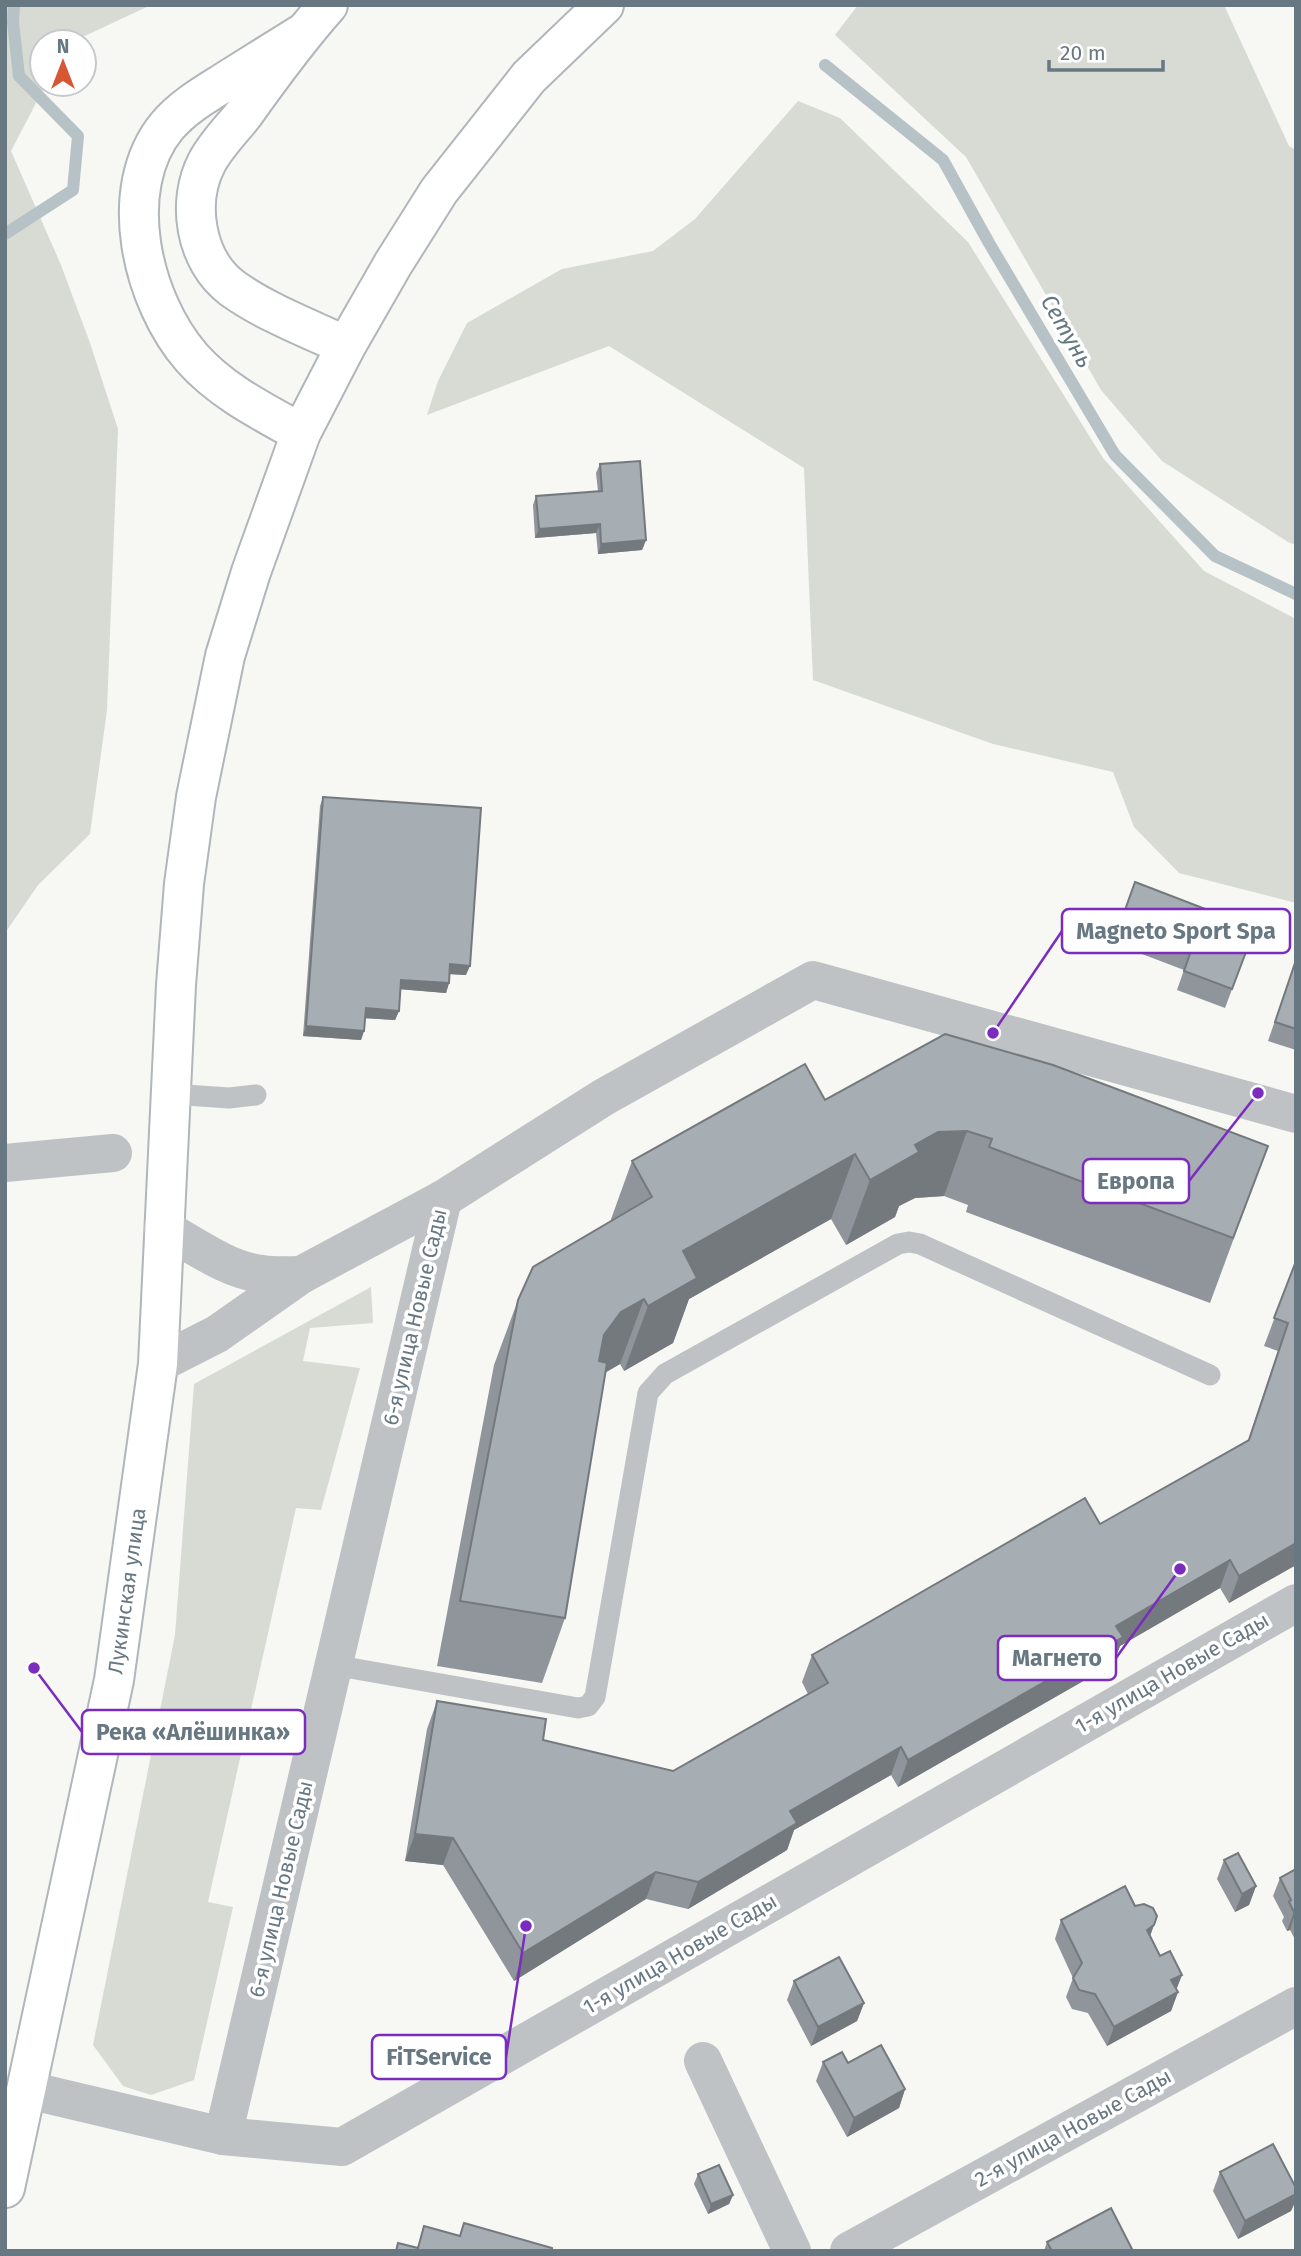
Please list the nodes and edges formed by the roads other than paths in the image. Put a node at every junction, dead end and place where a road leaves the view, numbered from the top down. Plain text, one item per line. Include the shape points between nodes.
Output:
1 (328, 5) edge
2 (604, 5) edge
3 (303, 33) junction
4 (346, 346) junction
5 (301, 433) junction
6 (171, 1094) junction
7 (256, 1095) dead end
8 (1296, 1114) edge
9 (113, 1153) dead end
10 (5, 1163) edge
11 (443, 1199) junction
12 (163, 1228) junction
13 (301, 1275) junction
14 (158, 1364) junction
15 (1210, 1376) dead end
16 (1296, 1603) edge
17 (333, 1665) junction
18 (1296, 2006) edge
19 (703, 2061) dead end
20 (28, 2090) junction
21 (223, 2136) junction
22 (5, 2188) edge
23 (792, 2251) edge
24 (849, 2251) edge

1 - 3 main road
2 - 4 main road, Лукинская улица via 529,77 439,191
3 - 4 main road via 208,162 198,187 198,235 216,272 231,287
3 - 5 main road via 186,106 152,147 138,201 153,291 191,357 215,380
4 - 5 main road, Лукинская улица
5 - 6 main road, Лукинская улица via 225,656 196,797 184,884
6 - 7 lane
6 - 12 main road, Лукинская улица
8 - 11 street, 6-я улица Новые Сады via 813,980 604,1097
9 - 10 street
11 - 13 street
11 - 17 street, 6-я улица Новые Сады
12 - 13 street via 242,1268 261,1274
12 - 14 main road, Лукинская улица
13 - 14 street via 217,1334
14 - 20 main road, Лукинская улица via 114,1684
15 - 17 lane via 920,1244 898,1244 665,1374 648,1393 595,1698 588,1706 578,1708
16 - 21 street, 1-я улица Новые Сады via 342,2147
17 - 21 street, 6-я улица Новые Сады
18 - 24 street, 2-я улица Новые Сады
19 - 23 street
20 - 21 street, 1-я улица Новые Сады
20 - 22 main road, Лукинская улица

